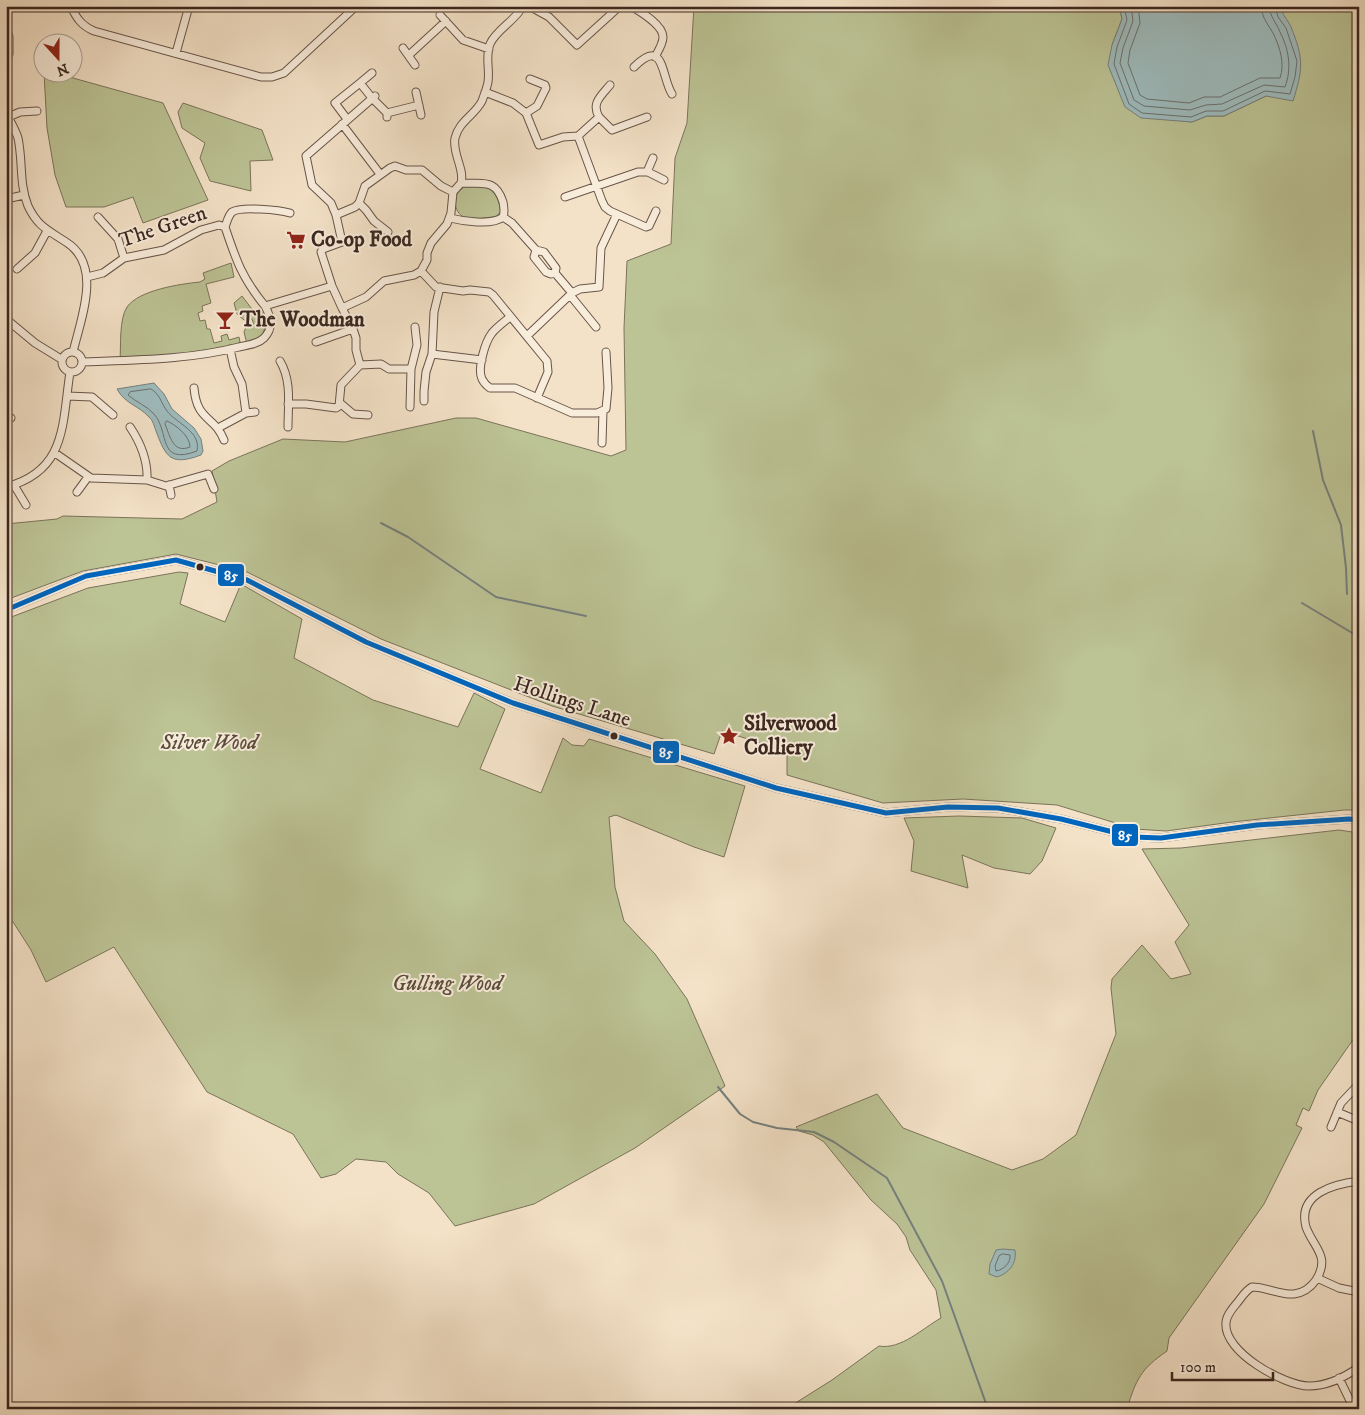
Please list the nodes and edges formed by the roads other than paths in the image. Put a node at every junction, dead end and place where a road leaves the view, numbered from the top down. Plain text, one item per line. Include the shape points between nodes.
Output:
1 (71, 6) edge
2 (189, 6) edge
3 (353, 6) edge
4 (523, 6) edge
5 (529, 6) edge
6 (620, 6) edge
7 (631, 6) edge
8 (440, 14) dead end
9 (446, 21) junction
10 (6, 25) edge
11 (402, 48) dead end
12 (489, 49) junction
13 (176, 53) junction
14 (8, 54) edge
15 (409, 55) junction
16 (18, 56) dead end
17 (655, 57) junction
18 (415, 65) dead end
19 (634, 66) dead end
20 (372, 73) dead end
21 (530, 79) dead end
22 (360, 82) junction
23 (610, 85) dead end
24 (416, 92) dead end
25 (485, 92) junction
26 (672, 94) dead end
27 (373, 97) junction
28 (419, 105) junction
29 (37, 111) dead end
30 (526, 113) junction
31 (421, 115) dead end
32 (599, 117) junction
33 (7, 118) edge
34 (647, 118) dead end
35 (344, 122) junction
36 (578, 136) junction
37 (653, 158) dead end
38 (647, 172) junction
39 (380, 174) junction
40 (664, 180) dead end
41 (461, 183) junction
42 (596, 185) junction
43 (453, 192) junction
44 (24, 195) junction
45 (565, 197) dead end
46 (6, 199) edge
47 (359, 203) junction
48 (656, 211) dead end
49 (290, 213) dead end
50 (617, 214) junction
51 (336, 215) junction
52 (98, 217) dead end
53 (503, 217) junction
54 (450, 218) junction
55 (225, 226) junction
56 (47, 231) junction
57 (388, 232) dead end
58 (536, 250) junction
59 (124, 258) junction
60 (18, 269) dead end
61 (421, 271) junction
62 (555, 273) junction
63 (87, 277) junction
64 (332, 286) junction
65 (440, 287) junction
66 (571, 294) junction
67 (265, 306) junction
68 (342, 308) junction
69 (510, 317) junction
70 (8, 324) edge
71 (415, 327) dead end
72 (596, 327) dead end
73 (353, 329) junction
74 (527, 336) junction
75 (316, 342) dead end
76 (230, 350) junction
77 (74, 352) junction
78 (606, 352) dead end
79 (432, 354) junction
80 (61, 359) junction
81 (482, 360) junction
82 (280, 361) dead end
83 (82, 362) junction
84 (360, 365) junction
85 (411, 370) junction
86 (70, 372) junction
87 (194, 388) dead end
88 (67, 396) junction
89 (537, 398) junction
90 (424, 401) dead end
91 (340, 403) junction
92 (288, 404) junction
93 (410, 407) dead end
94 (604, 411) junction
95 (255, 412) dead end
96 (246, 413) junction
97 (368, 414) dead end
98 (113, 415) dead end
99 (130, 427) dead end
100 (218, 428) junction
101 (288, 428) dead end
102 (224, 440) dead end
103 (602, 443) dead end
104 (55, 453) junction
105 (88, 477) junction
106 (147, 480) junction
107 (14, 485) junction
108 (169, 485) junction
109 (6, 487) edge
110 (214, 489) dead end
111 (77, 492) dead end
112 (171, 495) dead end
113 (26, 505) dead end
114 (6, 610) edge
115 (1359, 820) edge
116 (1359, 1084) edge
117 (1337, 1112) junction
118 (1354, 1119) dead end
119 (1331, 1127) dead end
120 (1359, 1181) edge
121 (1317, 1278) junction
122 (1359, 1292) edge
123 (1359, 1367) edge
124 (1339, 1378) junction
125 (1354, 1409) edge

1 - 13 street via 86,28
2 - 13 street
3 - 13 street via 284,73 272,77 261,77
4 - 12 street via 496,35
5 - 6 street via 549,17 577,45
7 - 17 street via 648,16 662,31 663,38
8 - 9 street
9 - 12 street via 463,40
9 - 15 street
10 - 14 street
11 - 15 street
12 - 25 street
14 - 16 street
15 - 18 street
17 - 19 street via 645,57
17 - 26 street via 662,64 667,87
20 - 22 street
21 - 30 street via 546,88 537,106
22 - 27 street
22 - 35 street via 335,103
23 - 32 street via 596,102 595,110
24 - 28 street
25 - 30 street via 513,103
25 - 41 street via 477,108 462,122 455,138
27 - 28 street via 387,115
27 - 35 street
28 - 31 street
29 - 33 street via 20,112
30 - 36 street via 539,145
32 - 34 street via 610,130
32 - 36 street
33 - 44 street via 18,136
35 - 39 street
35 - 51 street via 306,156 312,185 331,203
36 - 42 street
37 - 38 street
38 - 40 street
38 - 42 street
39 - 43 street via 395,166 422,170
39 - 47 street via 365,186
41 - 43 street
41 - 53 street via 485,183 496,189 503,202
42 - 45 street
42 - 50 street via 605,207
43 - 54 street
44 - 46 street
44 - 56 street via 36,221
47 - 51 street
47 - 57 street
48 - 50 street via 646,227
49 - 55 street via 238,209 229,215
50 - 66 street via 601,248 600,285 597,288 580,288
51 - 64 street via 342,242 322,252
52 - 59 street via 118,239
53 - 54 street via 473,223
53 - 58 street
54 - 61 street via 431,244
55 - 59 street, The Green via 201,230 164,250
55 - 67 street via 238,265
56 - 60 street via 35,254
56 - 63 street via 74,247 83,261
58 - 62 street via 544,252 555,266
58 - 62 street via 534,257 546,272
59 - 63 street, The Green via 103,273
61 - 65 street via 434,286
61 - 68 street via 384,281 366,297
62 - 66 street
63 - 77 street
64 - 67 street
64 - 68 street
65 - 69 street via 489,292
65 - 79 street via 434,312
66 - 72 street
66 - 74 street
67 - 76 street via 271,323 265,337 259,342
68 - 73 street
69 - 74 street
69 - 81 street via 493,333
70 - 80 street
71 - 85 street via 417,345
73 - 75 street
73 - 84 street
74 - 89 street via 549,366
76 - 83 street via 180,358
76 - 96 street via 242,384
77 - 80 street via 66,353
77 - 83 street via 80,355
78 - 94 street via 608,399
79 - 81 street
79 - 90 street via 426,372
80 - 86 street via 63,368
81 - 89 street via 482,379 490,388 515,388
82 - 92 street via 289,385
83 - 86 street via 78,370
84 - 85 street via 381,364 389,369
84 - 91 street via 342,384
85 - 93 street
86 - 88 street
87 - 100 street via 198,409
88 - 98 street via 92,397
88 - 104 street
89 - 94 street via 572,413
91 - 92 street via 336,408
91 - 97 street via 351,413
92 - 101 street
94 - 103 street
95 - 96 street
96 - 100 street
99 - 106 street via 141,447 148,469
100 - 102 street
104 - 105 street
104 - 107 street via 41,470
105 - 106 street
105 - 111 street
106 - 108 street
107 - 109 street
107 - 113 street
108 - 110 street via 208,474
108 - 112 street
114 - 115 street, Hollings Lane via 86,576 176,560 247,580 366,642 514,703 776,788 886,813 948,807 998,808 1145,838 1258,825
116 - 117 street
117 - 118 street
117 - 119 street
120 - 121 street via 1323,1189 1307,1208 1306,1225 1322,1257
121 - 122 street via 1338,1288
121 - 124 street via 1307,1289 1292,1294 1252,1287 1229,1314 1226,1330 1240,1352 1284,1380 1308,1386
123 - 124 street
124 - 125 street

